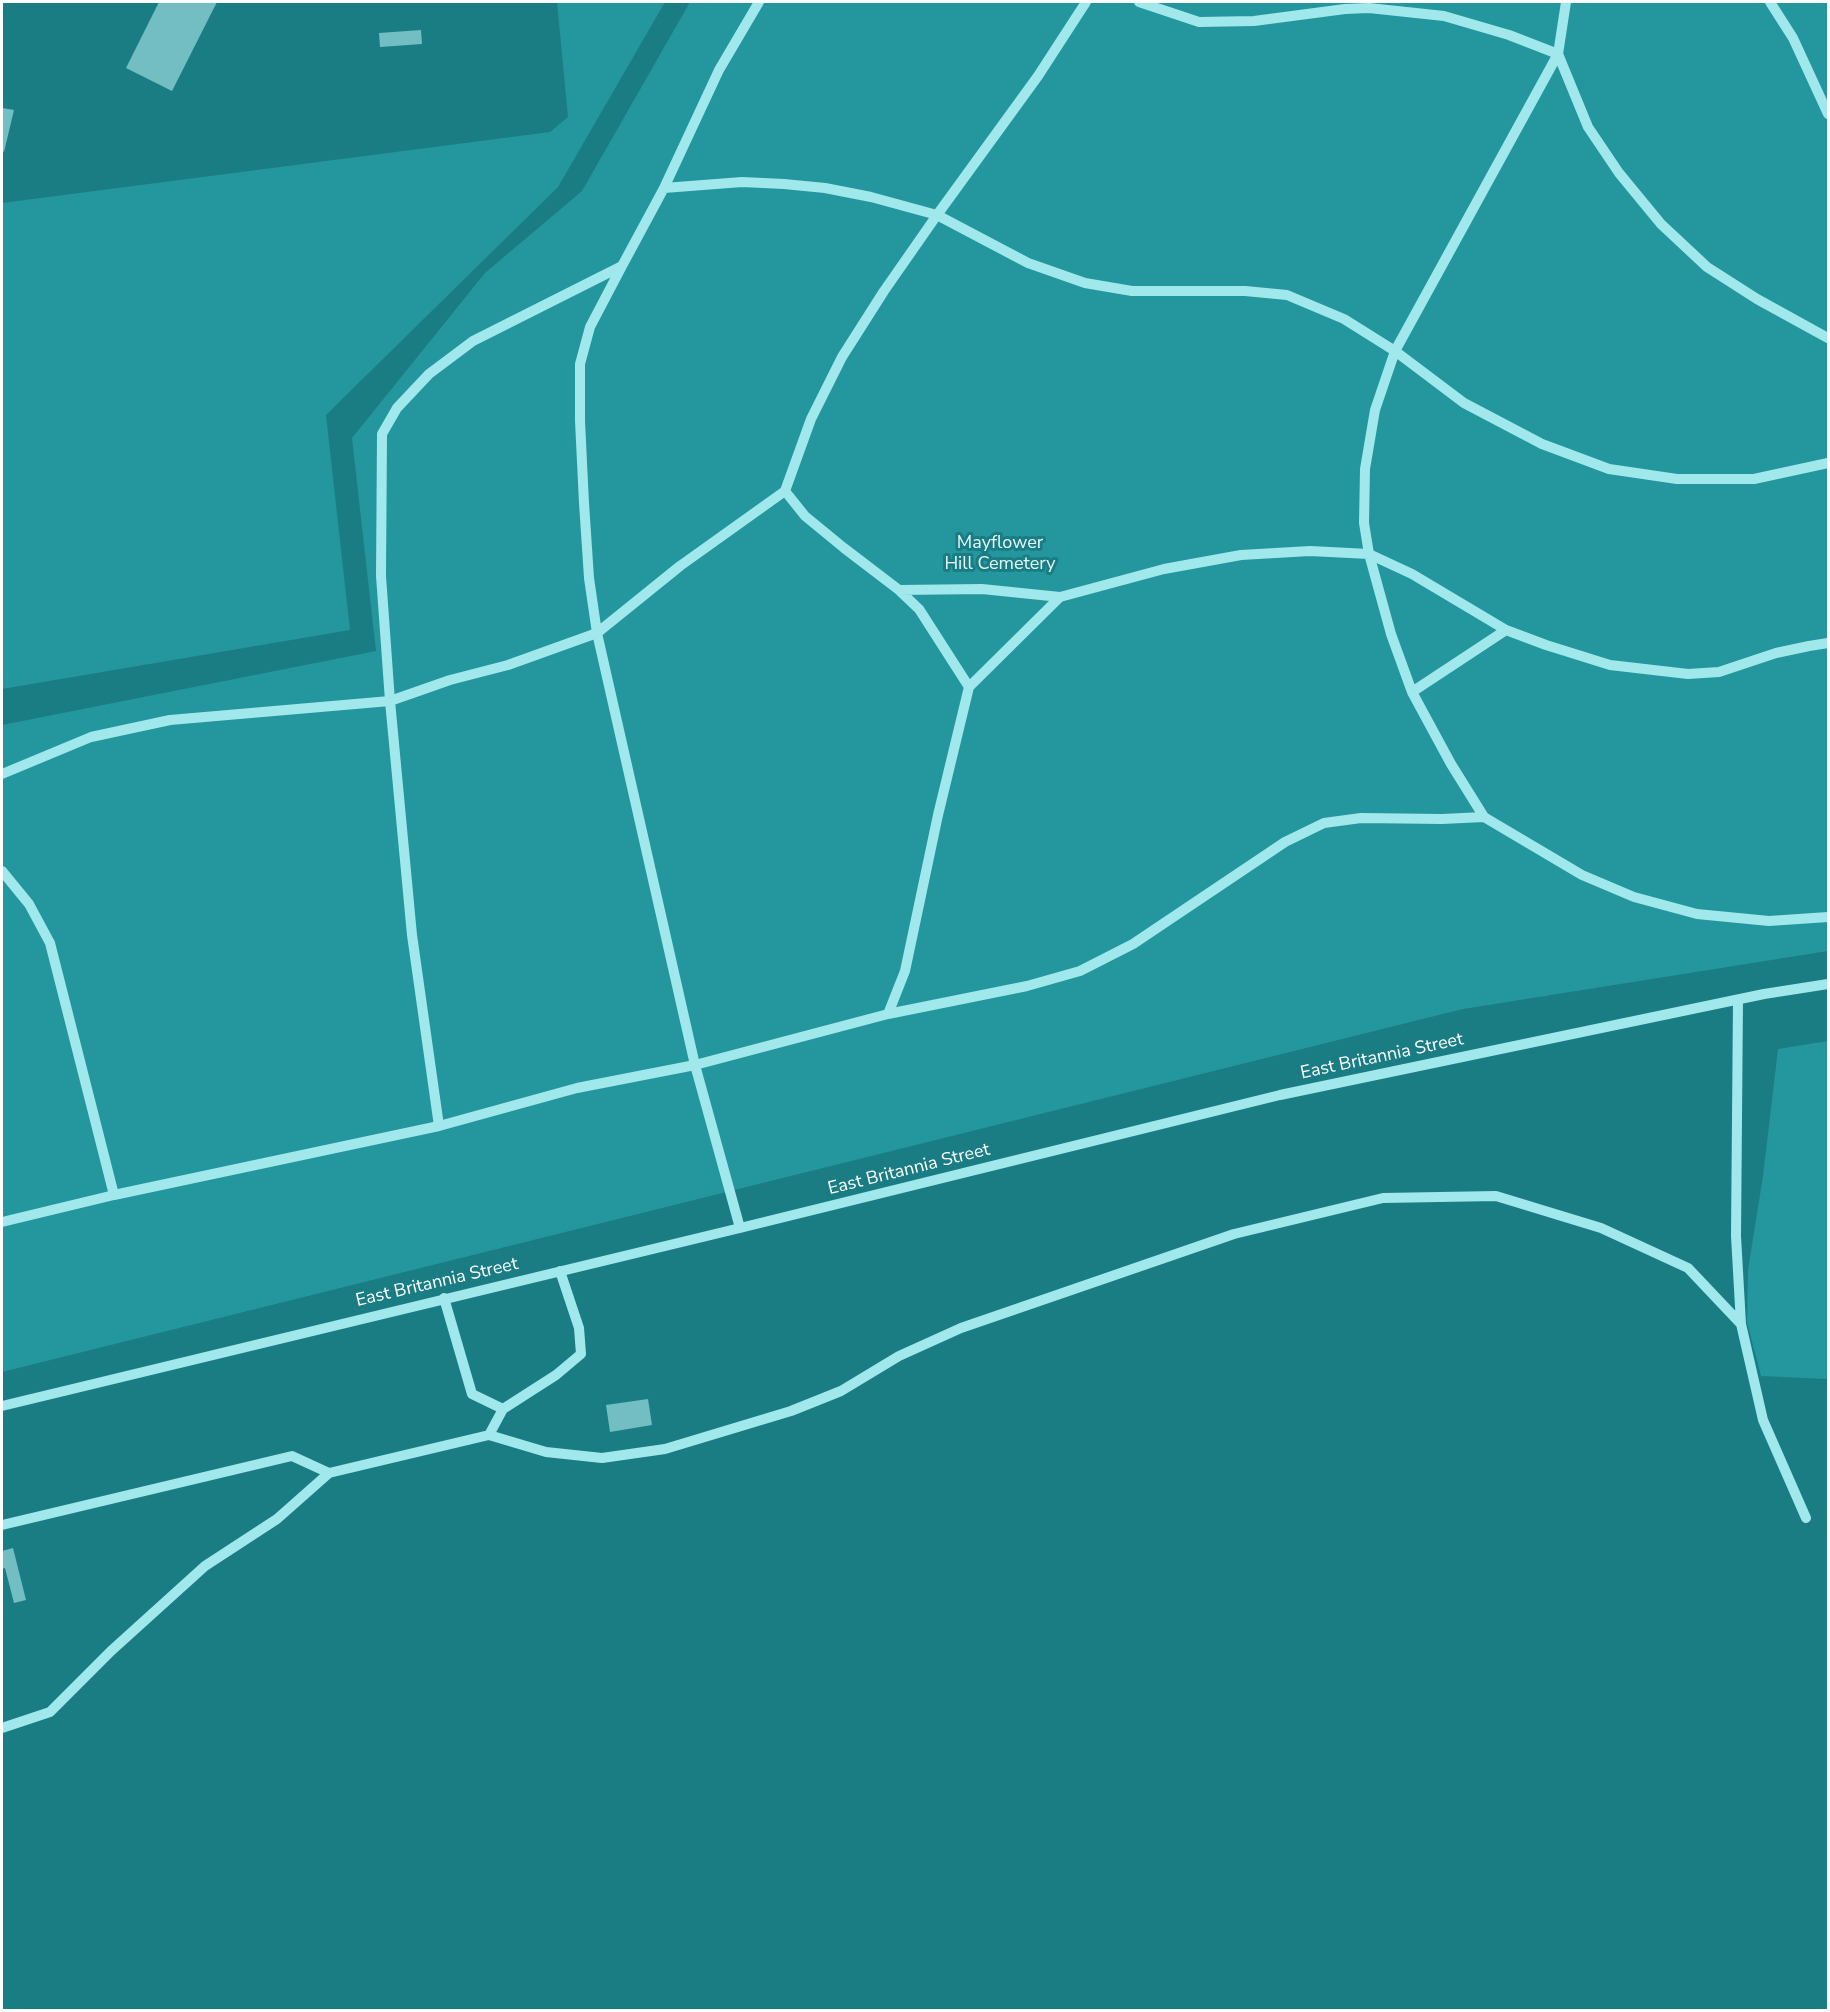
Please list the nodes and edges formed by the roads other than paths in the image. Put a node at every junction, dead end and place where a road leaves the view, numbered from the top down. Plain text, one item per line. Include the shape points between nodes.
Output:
1 (759, 2) edge
2 (1086, 2) edge
3 (1139, 2) edge
4 (1566, 2) edge
5 (1770, 2) edge
6 (1558, 54) junction
7 (1828, 114) edge
8 (664, 188) junction
9 (937, 214) junction
10 (622, 266) junction
11 (1828, 338) edge
12 (1395, 351) junction
13 (1828, 463) edge
14 (785, 491) junction
15 (1369, 554) junction
16 (899, 590) junction
17 (1060, 597) junction
18 (1506, 630) junction
19 (597, 633) junction
20 (1828, 643) edge
21 (969, 687) junction
22 (1412, 692) junction
23 (390, 701) junction
24 (2, 774) edge
25 (1484, 817) junction
26 (2, 872) edge
27 (1828, 917) edge
28 (1828, 984) edge
29 (1738, 1000) junction
30 (888, 1014) junction
31 (695, 1065) junction
32 (439, 1126) junction
33 (114, 1195) junction
34 (2, 1222) edge
35 (740, 1228) junction
36 (560, 1271) junction
37 (444, 1298) junction
38 (1741, 1324) junction
39 (2, 1406) edge
40 (503, 1409) junction
41 (489, 1435) junction
42 (329, 1473) junction
43 (1806, 1518) dead end
44 (2, 1525) edge
45 (2, 1728) edge

1 - 8 street via 719,70
2 - 9 street via 1038,76
3 - 6 street via 1199,22 1254,21 1370,8 1444,16
4 - 6 street
5 - 7 street via 1793,38
6 - 11 street via 1588,127 1661,224 1707,267
6 - 12 street
8 - 9 street via 784,184 871,197
8 - 10 street
9 - 12 street via 1028,263 1085,283 1132,291 1245,291 1287,296 1344,319
9 - 14 street via 842,357 811,419
10 - 19 street via 590,327 580,364 584,503
10 - 23 street via 473,341 429,374 397,408 382,434 381,576
12 - 13 street via 1464,403 1542,444 1609,469 1677,479 1754,479
12 - 15 street via 1375,410 1365,469 1364,523
14 - 16 street via 805,516
14 - 19 street
15 - 17 street via 1310,551 1241,555 1164,569
15 - 18 street via 1412,574
15 - 22 street
16 - 17 street via 981,589
16 - 21 street via 919,609
17 - 21 street
18 - 20 street via 1610,665 1688,674 1719,672 1776,653
18 - 22 street
19 - 23 street
19 - 31 street
21 - 30 street via 906,971
22 - 25 street
23 - 24 street via 170,720 91,737
23 - 32 street via 412,935
25 - 27 street via 1582,875 1634,897 1697,914 1769,921
25 - 30 street via 1361,818 1324,824 1285,842 1133,944 1080,971 1027,986
26 - 33 street via 29,904 50,943
28 - 29 street, East Britannia Street
29 - 35 street, East Britannia Street via 1280,1095
29 - 38 street via 1736,1236
30 - 31 street
31 - 32 street via 577,1088
31 - 35 street
32 - 33 street
33 - 34 street
35 - 36 street, East Britannia Street
36 - 37 street, East Britannia Street
36 - 40 street via 579,1328 581,1354
37 - 39 street, East Britannia Street
37 - 40 street via 472,1394
38 - 41 street via 1688,1268 1601,1228 1496,1196 1383,1198 1234,1234 961,1328 899,1356 821,1399 665,1449 602,1458 546,1452
38 - 43 street via 1763,1420
40 - 41 street
41 - 42 street
42 - 44 street via 292,1456
42 - 45 street via 277,1519 205,1566 50,1712

